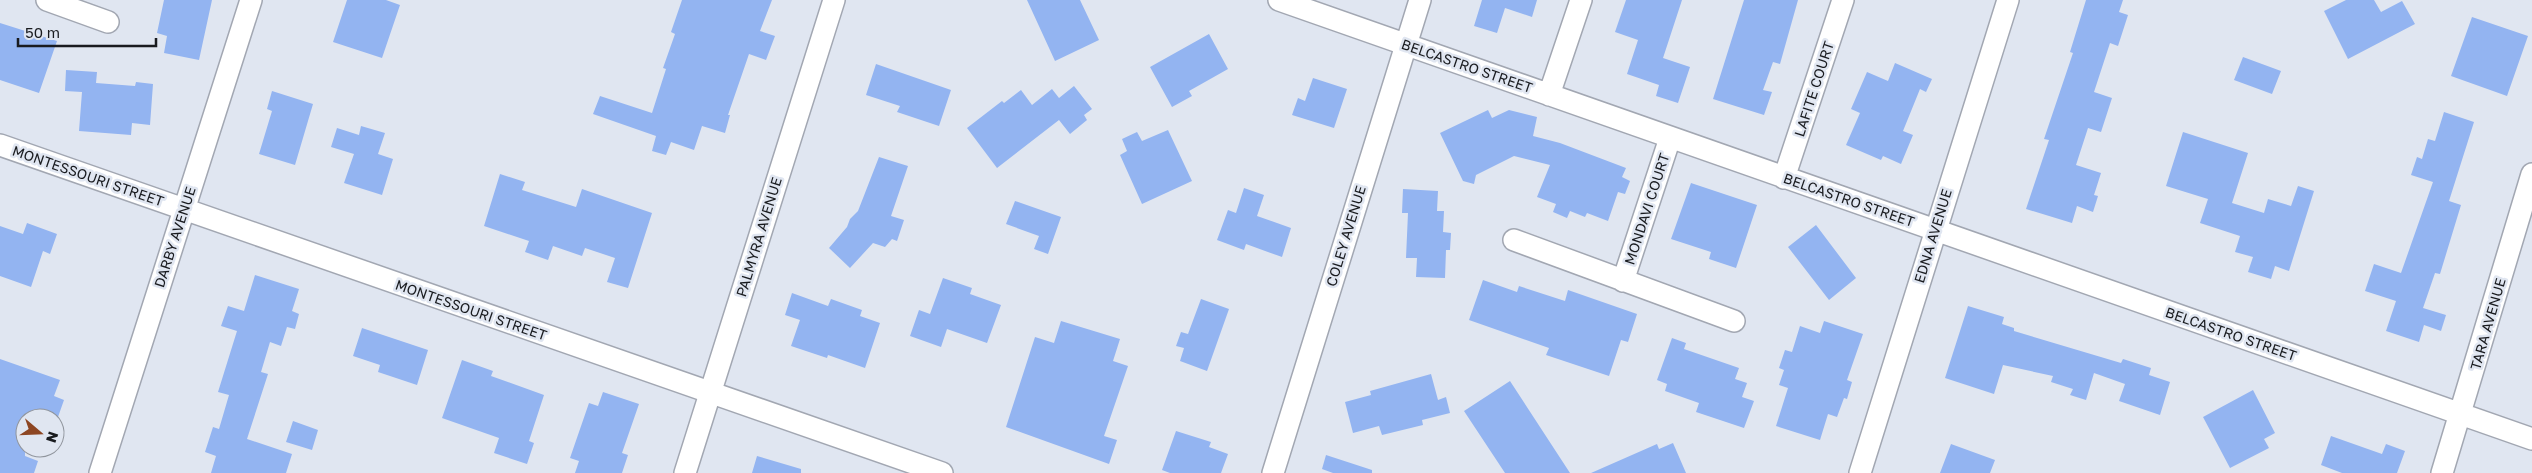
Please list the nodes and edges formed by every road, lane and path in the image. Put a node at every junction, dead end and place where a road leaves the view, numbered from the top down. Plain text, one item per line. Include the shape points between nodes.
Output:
1 (47, 0) edge
2 (251, 0) edge
3 (834, 0) edge
4 (1279, 0) edge
5 (1420, 0) edge
6 (1581, 0) edge
7 (1843, 0) edge
8 (2008, 0) edge
9 (108, 22) dead end
10 (1406, 45) junction
11 (1549, 95) junction
12 (1670, 138) junction
13 (0, 145) edge
14 (2532, 174) edge
15 (1784, 178) junction
16 (184, 210) junction
17 (1935, 230) junction
18 (1514, 240) dead end
19 (1623, 281) junction
20 (1734, 322) dead end
21 (710, 394) junction
22 (2461, 414) junction
23 (2532, 439) edge
24 (100, 473) edge
25 (684, 473) edge
26 (942, 473) edge
27 (1273, 473) edge
28 (1860, 473) edge
29 (2442, 473) edge

1 - 9 street
2 - 16 street, DARBY AVENUE
3 - 21 street, PALMYRA AVENUE
4 - 10 street, BELCASTRO STREET
5 - 10 street, COLEY AVENUE
6 - 11 street
7 - 15 street, LAFITE COURT
8 - 17 street, EDNA AVENUE
10 - 11 street, BELCASTRO STREET
10 - 27 street, COLEY AVENUE
11 - 12 street, BELCASTRO STREET
12 - 15 street, BELCASTRO STREET
12 - 19 street, MONDAVI COURT
13 - 16 street, MONTESSOURI STREET
14 - 22 street, TARA AVENUE
15 - 17 street, BELCASTRO STREET
16 - 21 street, MONTESSOURI STREET
16 - 24 street, DARBY AVENUE
17 - 22 street, BELCASTRO STREET
17 - 28 street, EDNA AVENUE
18 - 19 street, MONDAVI COURT
19 - 20 street, MONDAVI COURT
21 - 25 street, PALMYRA AVENUE
21 - 26 street, MONTESSOURI STREET
22 - 23 street, BELCASTRO STREET
22 - 29 street, TARA AVENUE

